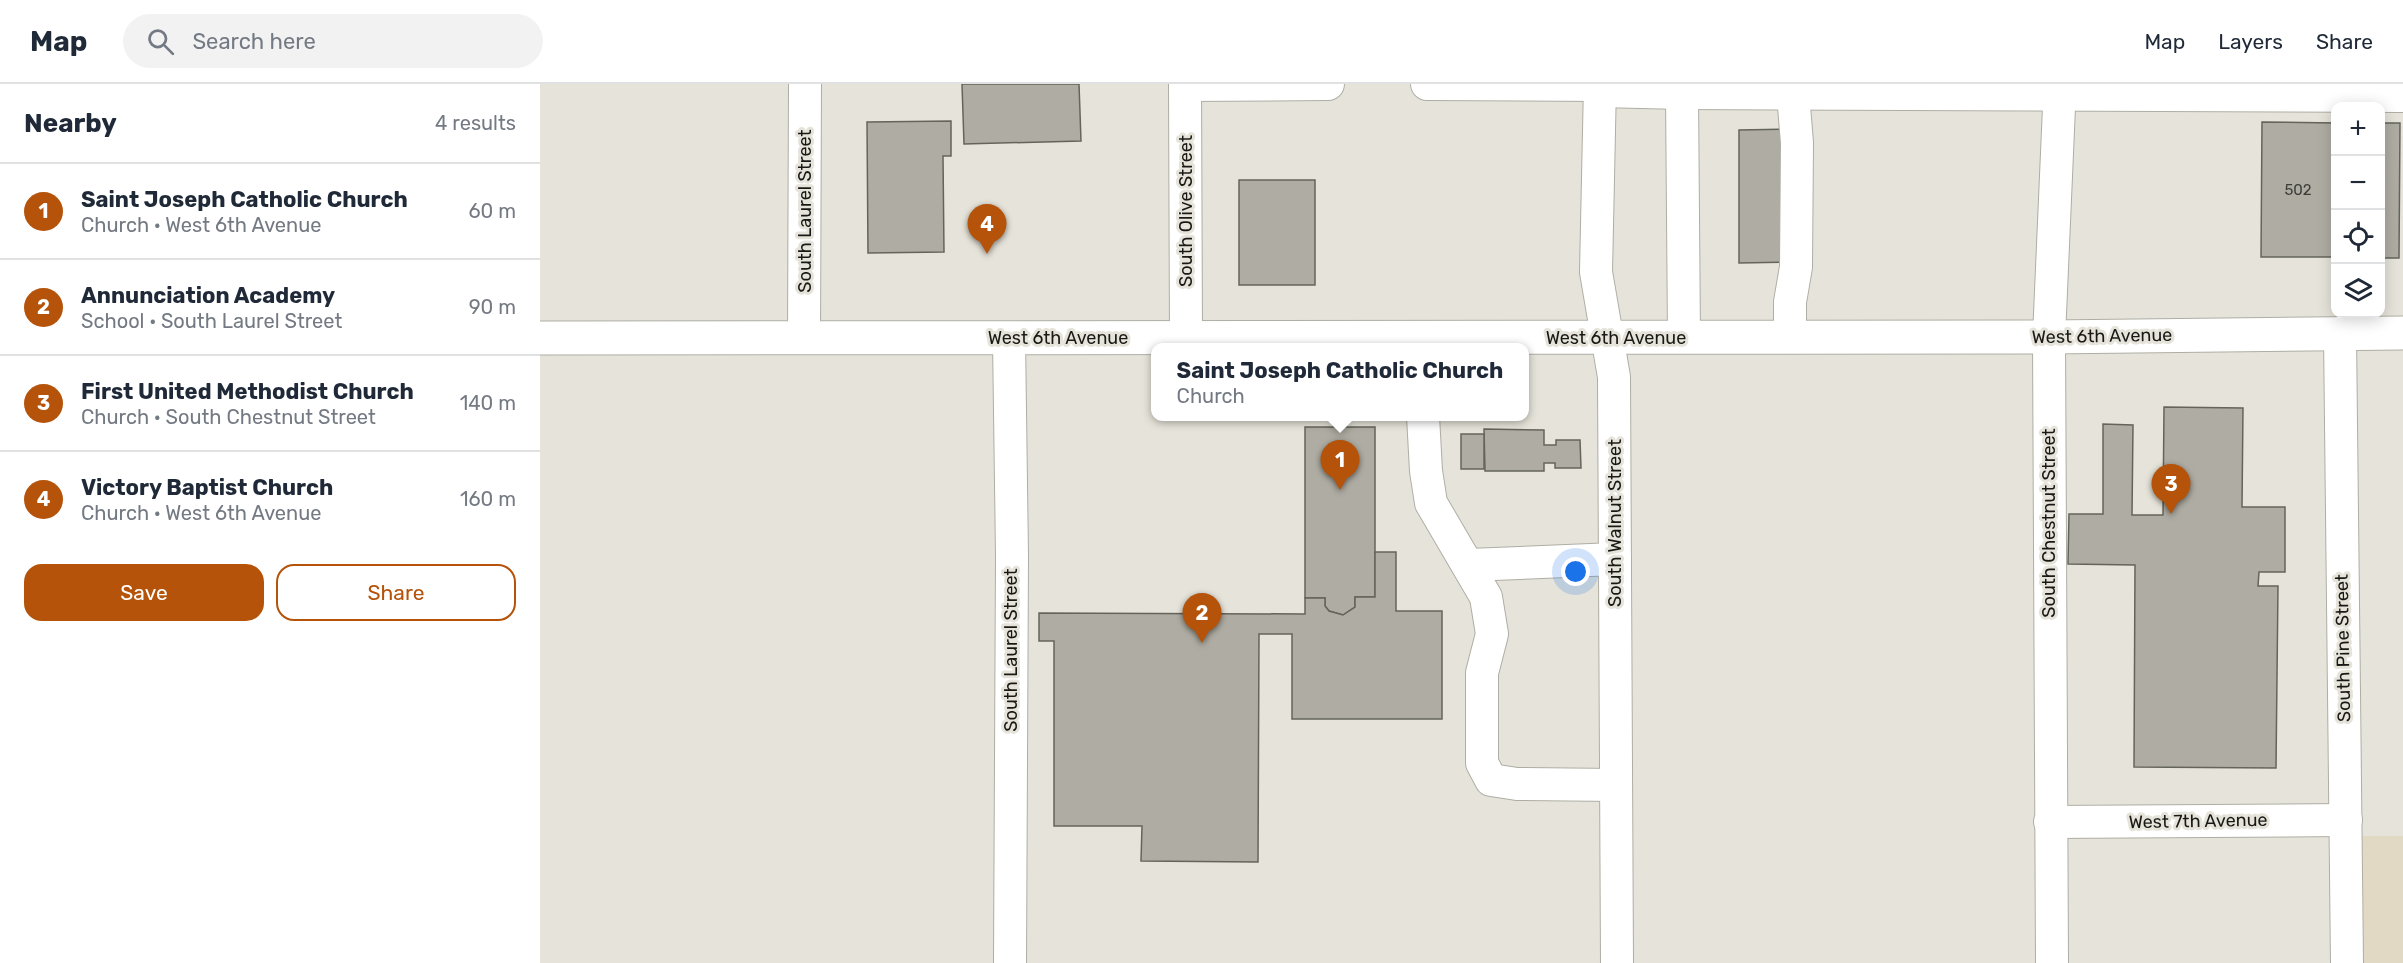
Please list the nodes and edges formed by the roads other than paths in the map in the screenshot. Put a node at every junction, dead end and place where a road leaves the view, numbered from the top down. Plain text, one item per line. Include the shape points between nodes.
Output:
1 (806, 84) edge
2 (1328, 84) edge
3 (1427, 84) edge
4 (1185, 85) edge
5 (1600, 86) edge
6 (1918, 89) edge
7 (2059, 89) edge
8 (1682, 93) junction
9 (1793, 94) junction
10 (2403, 96) edge
11 (2340, 333) junction
12 (2403, 333) edge
13 (2049, 337) junction
14 (540, 338) edge
15 (804, 338) junction
16 (1009, 338) junction
17 (1186, 338) junction
18 (1606, 338) junction
19 (1684, 338) junction
20 (1790, 338) junction
21 (1420, 343) edge
22 (1423, 421) edge
23 (1615, 559) junction
24 (1469, 565) junction
25 (1616, 785) junction
26 (2346, 820) junction
27 (2050, 822) junction
28 (1011, 963) edge
29 (1617, 963) edge
30 (2052, 963) edge
31 (2347, 963) edge

1 - 15 street, South Laurel Street
2 - 4 street
3 - 5 street
4 - 17 street, South Olive Street
5 - 8 street
5 - 18 street, South Walnut Street via 1596,272
6 - 7 street
6 - 9 street
7 - 10 street
7 - 13 street, South Chestnut Street
8 - 9 street
8 - 19 street
9 - 20 street via 1797,143 1796,267 1790,302
11 - 12 main road, West 6th Avenue
11 - 13 main road, West 6th Avenue
11 - 26 street, South Pine Street
13 - 20 main road, West 6th Avenue
13 - 27 street, South Chestnut Street
14 - 15 main road, West 6th Avenue
15 - 16 main road, West 6th Avenue
16 - 17 main road, West 6th Avenue
16 - 28 street, South Laurel Street
17 - 21 main road, West 6th Avenue
18 - 19 main road, West 6th Avenue
18 - 21 main road, West 6th Avenue
18 - 23 street, South Walnut Street via 1614,377
19 - 20 main road, West 6th Avenue
22 - 24 street via 1431,503
23 - 24 street
23 - 25 street, South Walnut Street
24 - 25 street via 1486,597 1492,634 1482,673 1482,763 1491,780
25 - 29 street, South Walnut Street
26 - 27 street, West 7th Avenue
26 - 31 street, South Pine Street
27 - 30 street, South Chestnut Street

